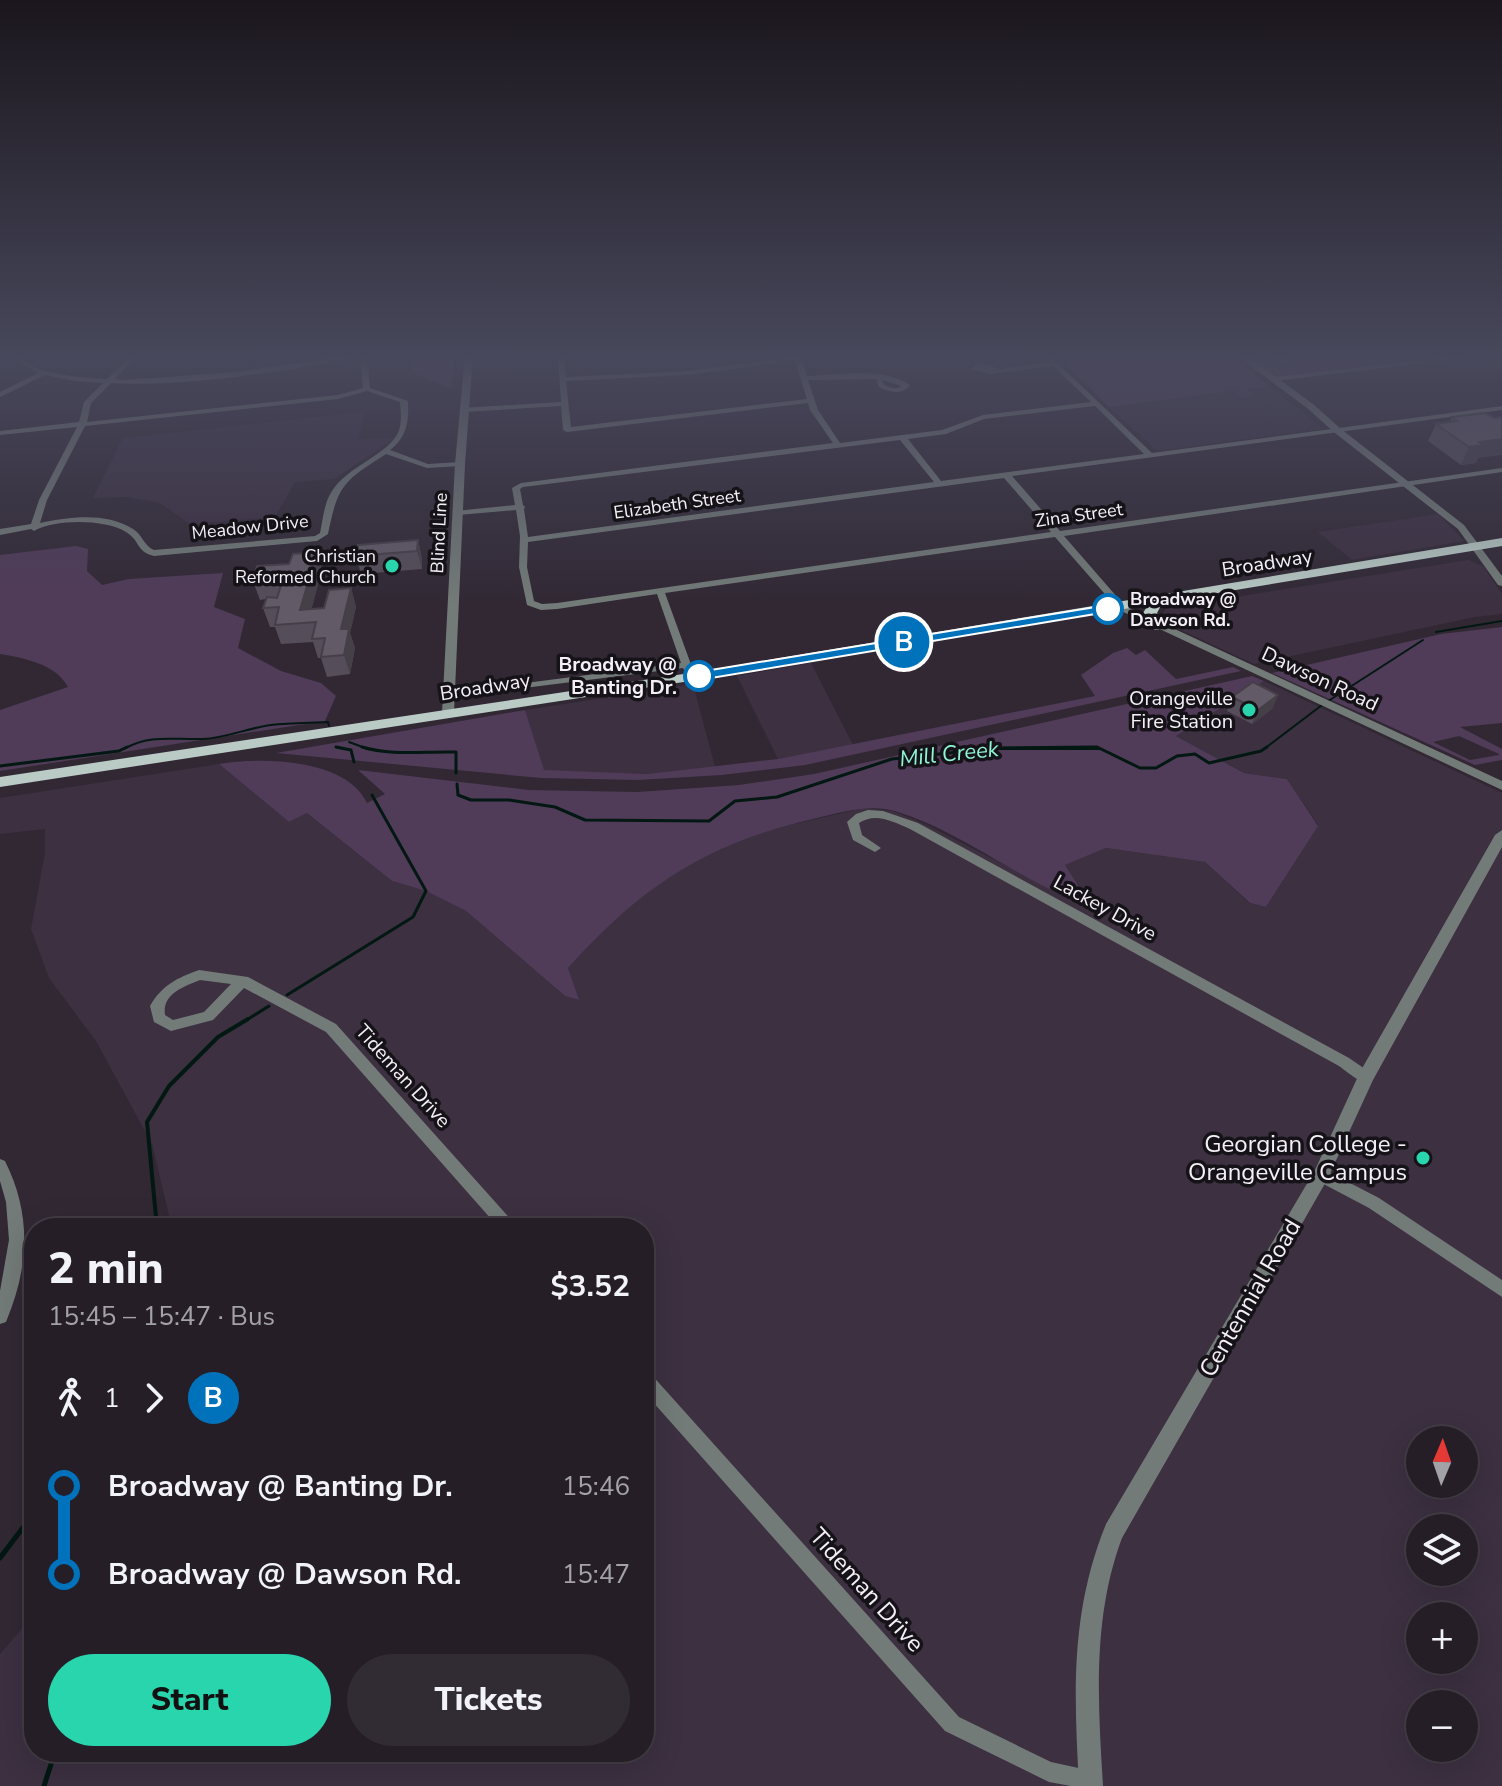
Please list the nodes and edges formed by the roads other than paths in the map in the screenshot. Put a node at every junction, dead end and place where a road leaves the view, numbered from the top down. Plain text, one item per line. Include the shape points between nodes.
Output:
1 (75, 438) edge
2 (398, 438) edge
3 (462, 438) edge
4 (834, 438) edge
5 (900, 438) edge
6 (903, 438) edge
7 (1132, 438) edge
8 (1283, 438) edge
9 (1347, 438) edge
10 (838, 445) junction
11 (385, 451) junction
12 (1151, 456) junction
13 (460, 464) junction
14 (1502, 470) edge
15 (1007, 476) junction
16 (1406, 484) junction
17 (940, 485) junction
18 (521, 507) junction
19 (458, 513) junction
20 (34, 528) junction
21 (0, 532) edge
22 (1060, 534) junction
23 (523, 540) junction
24 (1502, 542) edge
25 (1477, 549) junction
26 (1502, 549) edge
27 (1502, 583) edge
28 (660, 591) junction
29 (1158, 600) junction
30 (1121, 607) junction
31 (1158, 626) junction
32 (688, 671) junction
33 (463, 694) dead end
34 (448, 713) junction
35 (0, 782) edge
36 (1502, 786) edge
37 (1502, 835) edge
38 (875, 848) dead end
39 (243, 981) junction
40 (1366, 1077) junction
41 (0, 1166) edge
42 (1321, 1175) junction
43 (500, 1218) edge
44 (1502, 1289) edge
45 (0, 1316) edge
46 (654, 1390) edge
47 (1090, 1782) edge

1 - 20 street
2 - 11 street, Meadow Drive
3 - 13 street, Blind Line
4 - 10 street
5 - 10 street
6 - 17 street
7 - 12 street
8 - 12 street, Elizabeth Street
9 - 16 street
10 - 18 street via 529,483 516,488
11 - 13 street via 427,466
11 - 20 street, Meadow Drive via 350,474 335,492 324,534 308,540 149,552 130,531 113,523
12 - 15 street, Elizabeth Street
13 - 19 street, Blind Line
14 - 16 street, Zina Street
15 - 17 street, Elizabeth Street
15 - 22 street
16 - 22 street, Zina Street
16 - 25 street via 1461,527
17 - 23 street, Elizabeth Street
18 - 19 street
18 - 23 street
19 - 34 street, Blind Line
20 - 21 street, Meadow Drive
22 - 28 street, Zina Street
22 - 30 street
23 - 28 street, Zina Street via 530,603 557,606
24 - 25 main road, Broadway
25 - 26 main road, Broadway
25 - 27 street
25 - 29 main road, Broadway
28 - 32 street
29 - 30 main road, Broadway
29 - 31 main road via 1150,613
30 - 31 street, Dawson Road
30 - 32 main road, Broadway
31 - 36 street, Dawson Road
32 - 33 street
32 - 34 main road, Broadway
34 - 35 main road, Broadway
37 - 40 street, Centennial Road
38 - 40 street, Lackey Drive via 857,837 853,822 862,814 880,813 914,826
39 - 39 street, Tideman Drive via 199,975 177,984 157,1006 159,1018 171,1026 208,1016
39 - 43 street, Tideman Drive via 331,1028
40 - 42 street, Centennial Road
41 - 45 street via 17,1218 11,1278
42 - 44 street via 1374,1203
42 - 47 street, Centennial Road via 1102,1561 1088,1631
46 - 47 street, Tideman Drive via 952,1724 1049,1772

